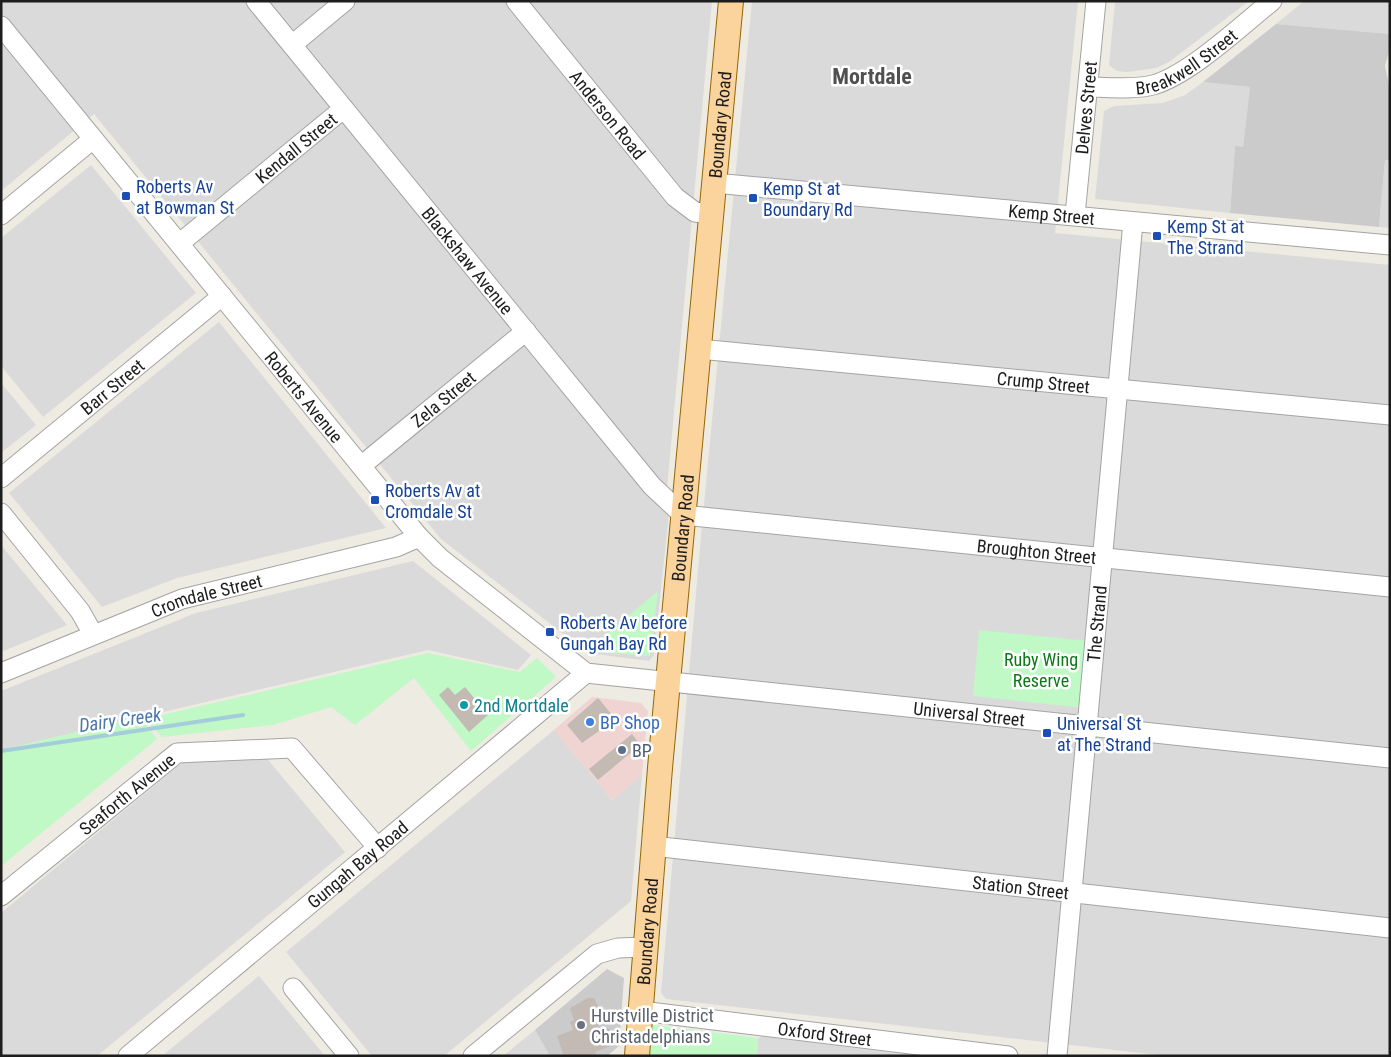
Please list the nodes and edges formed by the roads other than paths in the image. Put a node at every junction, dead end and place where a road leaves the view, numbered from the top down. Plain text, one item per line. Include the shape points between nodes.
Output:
1 (256, 1) edge
2 (345, 1) edge
3 (516, 1) edge
4 (731, 1) edge
5 (1096, 1) edge
6 (1272, 1) edge
7 (1, 26) edge
8 (292, 44) junction
9 (1088, 87) junction
10 (343, 109) junction
11 (93, 139) junction
12 (714, 183) junction
13 (711, 214) junction
14 (1, 215) edge
15 (1075, 215) junction
16 (1133, 222) junction
17 (180, 243) junction
18 (1390, 245) edge
19 (222, 296) junction
20 (526, 331) junction
21 (699, 349) junction
22 (1119, 388) junction
23 (1390, 415) edge
24 (361, 466) junction
25 (1, 478) edge
26 (1, 513) edge
27 (683, 514) junction
28 (419, 537) junction
29 (1104, 558) junction
30 (1390, 587) edge
31 (93, 634) junction
32 (1, 672) edge
33 (586, 673) junction
34 (668, 682) junction
35 (1087, 726) junction
36 (1390, 758) edge
37 (653, 846) junction
38 (378, 848) junction
39 (1071, 891) junction
40 (1, 896) edge
41 (1390, 928) edge
42 (646, 947) junction
43 (293, 988) dead end
44 (641, 1011) junction
45 (128, 1056) edge
46 (349, 1056) edge
47 (473, 1056) edge
48 (637, 1056) edge
49 (1008, 1056) edge
50 (1057, 1056) edge

1 - 8 street, Blackshaw Avenue
2 - 8 street
3 - 13 street, Anderson Road via 675,196 690,210
4 - 12 main road, Boundary Road
5 - 9 street, Delves Street
6 - 9 street, Breakwell Street via 1181,73 1164,82 1151,86
7 - 11 street, Roberts Avenue
8 - 10 street, Blackshaw Avenue
9 - 15 street, Delves Street
10 - 17 street, Kendall Street
10 - 20 street, Blackshaw Avenue
11 - 14 street
11 - 17 street, Roberts Avenue
12 - 13 main road, Boundary Road
12 - 15 street, Kemp Street
13 - 21 main road, Boundary Road
15 - 16 street, Kemp Street
16 - 18 street, Kemp Street
16 - 22 street, The Strand
17 - 19 street, Roberts Avenue
19 - 24 street, Roberts Avenue
19 - 25 street, Barr Street
20 - 24 street, Zela Street
20 - 27 street, Blackshaw Avenue via 652,486
21 - 22 street, Crump Street
21 - 27 main road, Boundary Road
22 - 23 street, Crump Street
22 - 29 street, The Strand
24 - 28 street, Roberts Avenue
26 - 31 street via 80,611
27 - 29 street, Broughton Street
27 - 34 main road, Boundary Road
28 - 31 street, Cromdale Street via 396,547 201,593
28 - 33 street, Roberts Avenue via 440,558
29 - 30 street, Broughton Street
29 - 35 street, The Strand
31 - 32 street, Cromdale Street
33 - 34 street
33 - 38 street, Gungah Bay Road
34 - 35 street, Universal Street
34 - 37 main road, Boundary Road
35 - 36 street, Universal Street
35 - 39 street, The Strand
37 - 39 street, Station Street
37 - 42 main road, Boundary Road
38 - 40 street, Seaforth Avenue via 292,748 177,753
38 - 45 street, Gungah Bay Road
39 - 41 street, Station Street
39 - 50 street, The Strand
42 - 44 main road, Boundary Road
42 - 47 street via 618,948 597,954
43 - 46 street
44 - 48 main road, Boundary Road
44 - 49 street, Oxford Street

